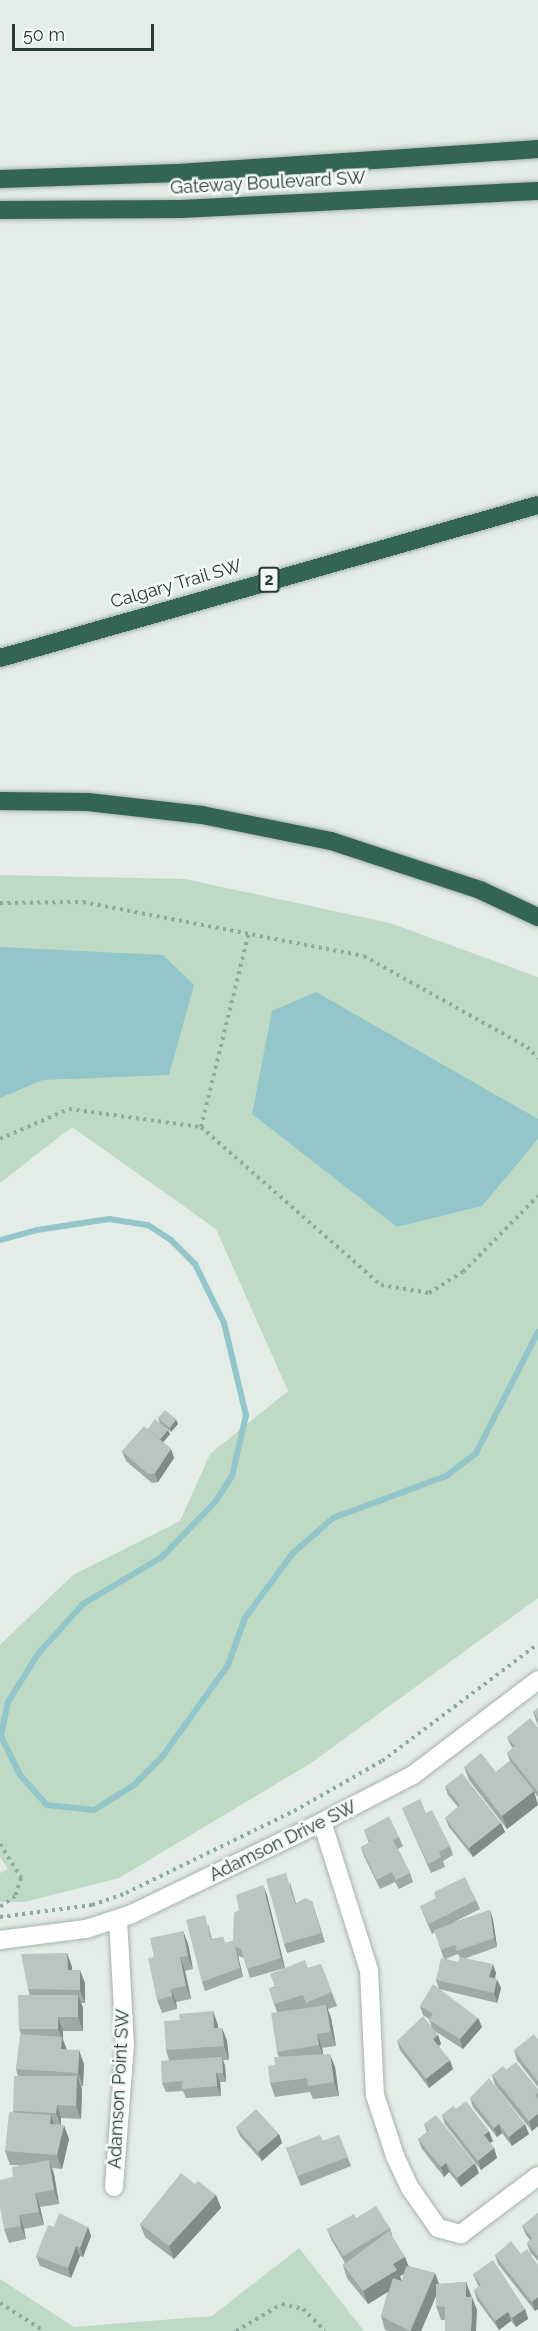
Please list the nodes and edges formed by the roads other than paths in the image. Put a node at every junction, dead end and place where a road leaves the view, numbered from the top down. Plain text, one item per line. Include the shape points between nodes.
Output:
1 (538, 149) edge
2 (0, 179) edge
3 (538, 191) edge
4 (0, 210) edge
5 (538, 505) edge
6 (0, 658) edge
7 (0, 801) edge
8 (538, 917) edge
9 (538, 1680) edge
10 (322, 1822) junction
11 (118, 1919) junction
12 (0, 1940) edge
13 (538, 2176) edge
14 (114, 2187) dead end

1 - 2 highway via 178,173
3 - 4 highway, Gateway Boulevard SW via 181,209
5 - 6 highway, Calgary Trail SW / 2
7 - 8 highway via 88,802 202,815 331,841 480,890
9 - 10 street, Adamson Drive SW via 413,1774
10 - 11 street, Adamson Drive SW
10 - 13 street via 369,1970 375,2095 394,2156 410,2188 438,2228 461,2234
11 - 12 street, Adamson Drive SW via 86,1929
11 - 14 street, Adamson Point SW via 124,2045

